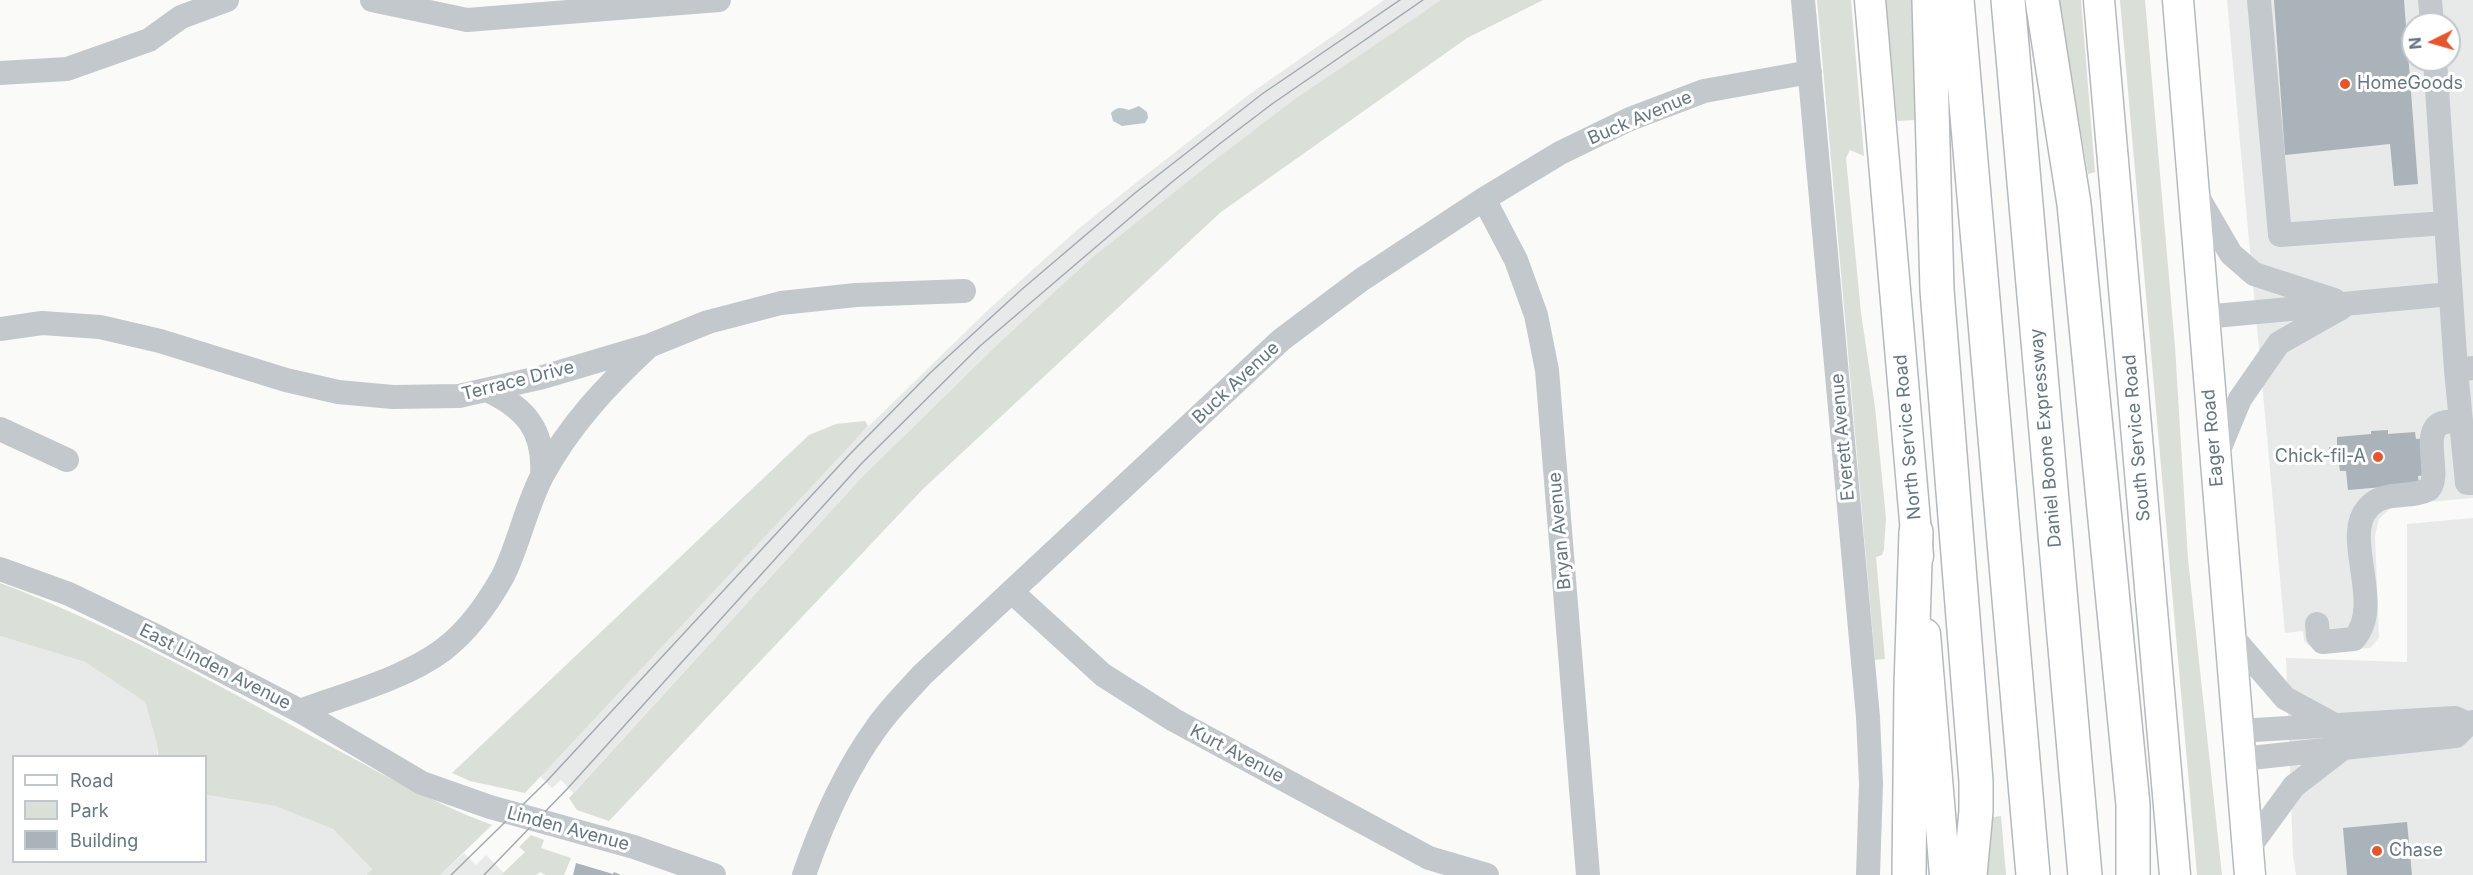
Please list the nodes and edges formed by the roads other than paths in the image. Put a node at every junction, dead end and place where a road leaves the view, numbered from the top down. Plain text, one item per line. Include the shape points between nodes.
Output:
1 (227, 0) edge
2 (372, 0) edge
3 (719, 0) edge
4 (1803, 0) edge
5 (1870, 0) edge
6 (1929, 0) edge
7 (1957, 0) edge
8 (2008, 0) edge
9 (2042, 0) edge
10 (2099, 0) edge
11 (2178, 0) edge
12 (2259, 0) edge
13 (588, 5) edge
14 (187, 8) edge
15 (1810, 72) junction
16 (2435, 72) edge
17 (0, 73) edge
18 (2193, 189) junction
19 (1484, 199) junction
20 (2445, 223) junction
21 (964, 291) dead end
22 (2450, 294) junction
23 (2348, 304) junction
24 (2204, 317) junction
25 (0, 329) edge
26 (651, 345) junction
27 (2465, 369) edge
28 (487, 390) junction
29 (2461, 421) junction
30 (0, 429) edge
31 (2215, 459) junction
32 (67, 460) dead end
33 (542, 476) junction
34 (2473, 483) edge
35 (1916, 532) junction
36 (0, 569) edge
37 (1012, 592) junction
38 (2317, 624) dead end
39 (2230, 634) junction
40 (300, 711) junction
41 (2471, 723) edge
42 (2334, 724) junction
43 (2239, 745) junction
44 (2344, 748) junction
45 (422, 783) joint
46 (2249, 862) edge
47 (714, 875) edge
48 (804, 875) edge
49 (1487, 875) edge
50 (1588, 875) edge
51 (1868, 875) edge
52 (1909, 875) edge
53 (1945, 875) edge
54 (1970, 875) edge
55 (2033, 875) edge
56 (2085, 875) edge
57 (2133, 875) edge
58 (2175, 875) edge

1 - 14 street
2 - 13 street via 467,20
3 - 13 street
4 - 15 street, Everett Avenue
5 - 35 main road, North Service Road
6 - 54 highway via 1937,290 1974,745 1976,811
7 - 55 highway
8 - 56 highway, Daniel Boone Expressway
9 - 57 highway via 2080,256 2133,805
10 - 58 main road, South Service Road
11 - 18 main road, Eager Road
12 - 20 street via 2280,235
14 - 17 street via 150,40 67,69
15 - 19 street, Buck Avenue via 1704,92 1630,119 1560,153
15 - 51 street, Everett Avenue via 1868,717
16 - 20 street
18 - 23 street via 2231,254 2254,274
18 - 24 main road, Eager Road
19 - 37 street, Buck Avenue via 1361,280 1281,340
19 - 50 street, Bryan Avenue via 1516,260 1536,315 1547,370
20 - 22 street
21 - 26 street, Terrace Drive via 780,303 708,322
22 - 23 street
22 - 27 street
23 - 24 street
23 - 31 street via 2279,343 2240,399
24 - 31 main road, Eager Road
25 - 28 street, Terrace Drive via 42,322 100,327 338,392 393,398 459,396
26 - 28 street, Terrace Drive
26 - 33 street via 607,385 567,434
27 - 29 street
28 - 33 street via 518,409 537,431 543,455
29 - 34 street via 2467,483
29 - 38 street via 2442,423 2433,432 2434,481 2429,489 2387,496 2364,514 2359,532 2366,616 2361,632 2355,639 2323,642
30 - 32 street
31 - 39 main road, Eager Road
33 - 40 street via 503,575 476,618 443,650 408,670
35 - 52 highway
35 - 53 main road, North Service Road
36 - 40 street, East Linden Avenue via 69,594
37 - 48 street, Buck Avenue via 922,675 877,726 828,811
37 - 49 street, Kurt Avenue via 1103,675 1174,720 1429,858
39 - 42 street via 2284,698
39 - 43 main road, Eager Road
40 - 45 street, East Linden Avenue
41 - 42 street via 2455,718
41 - 44 street via 2456,736
42 - 43 street
43 - 44 street
43 - 46 main road, Eager Road
44 - 46 street via 2294,786
45 - 47 street, Linden Avenue

